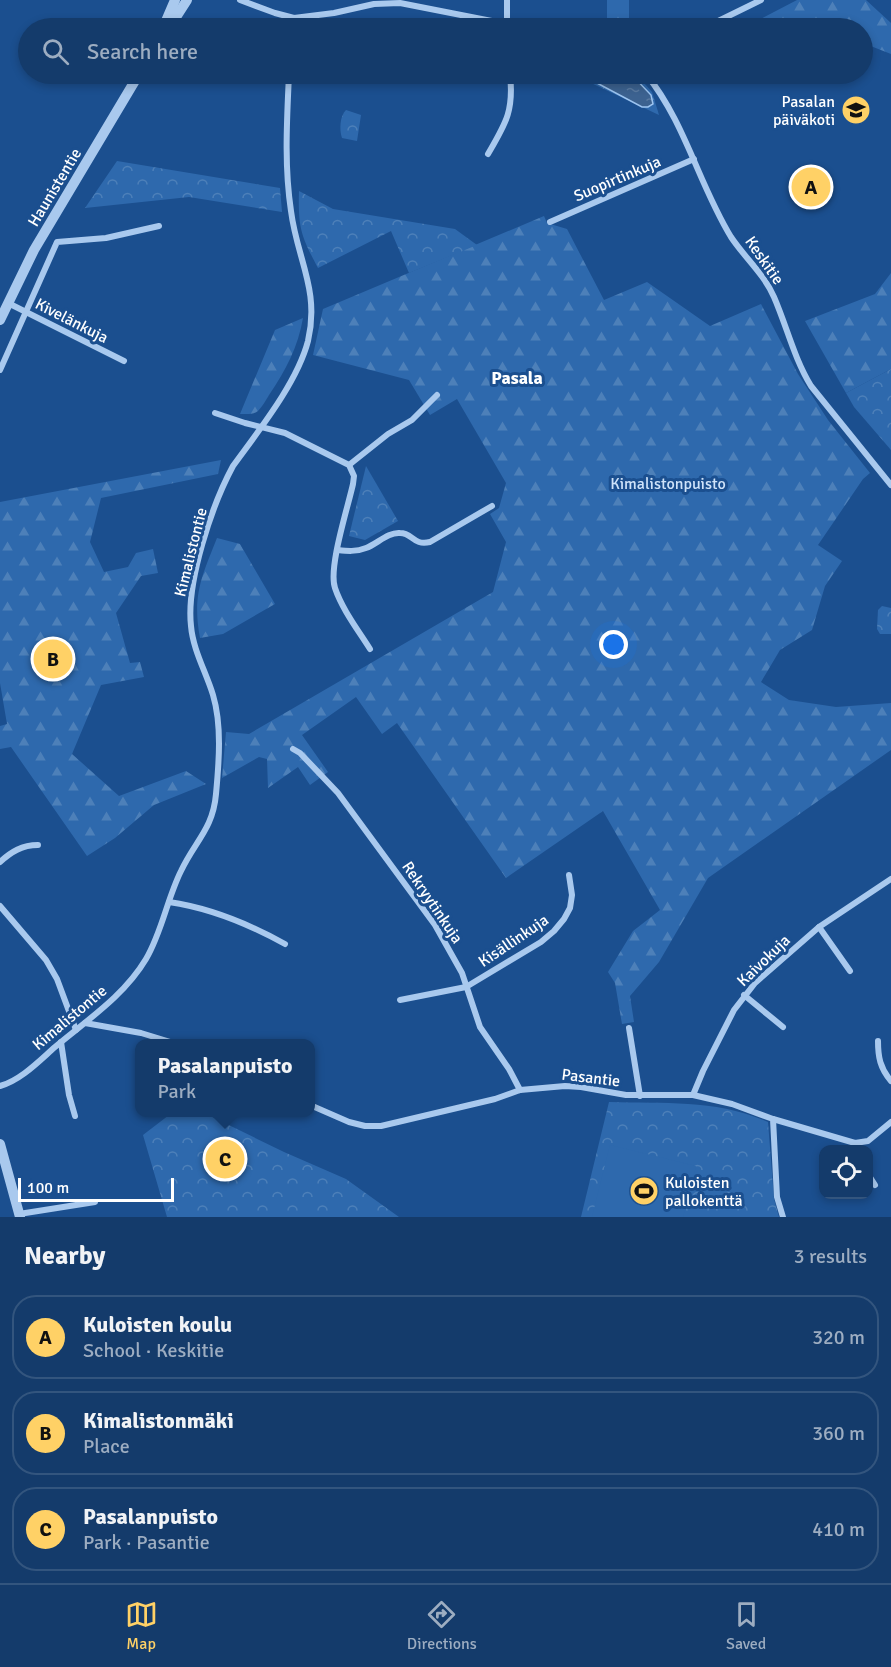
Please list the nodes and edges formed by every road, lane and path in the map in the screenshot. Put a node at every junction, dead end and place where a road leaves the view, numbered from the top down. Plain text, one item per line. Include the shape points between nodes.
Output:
1 (175, 0) edge
2 (187, 0) edge
3 (240, 0) edge
4 (507, 0) edge
5 (761, 0) edge
6 (389, 1) edge
7 (167, 18) edge
8 (176, 18) edge
9 (294, 18) joint
10 (473, 18) edge
11 (507, 18) edge
12 (724, 18) edge
13 (133, 84) edge
14 (289, 84) edge
15 (511, 84) edge
16 (653, 84) edge
17 (488, 154) dead end
18 (694, 159) junction
19 (550, 222) dead end
20 (159, 226) dead end
21 (8, 303) junction
22 (27, 312) junction
23 (0, 320) edge
24 (124, 361) dead end
25 (0, 370) edge
26 (437, 395) dead end
27 (215, 413) dead end
28 (261, 426) junction
29 (349, 465) junction
30 (891, 485) edge
31 (492, 506) dead end
32 (338, 550) junction
33 (370, 649) dead end
34 (293, 749) dead end
35 (38, 845) dead end
36 (0, 862) edge
37 (569, 875) dead end
38 (891, 879) edge
39 (169, 902) junction
40 (0, 906) edge
41 (819, 927) junction
42 (285, 944) dead end
43 (850, 971) dead end
44 (466, 987) junction
45 (744, 995) junction
46 (400, 1000) dead end
47 (85, 1023) junction
48 (783, 1027) dead end
49 (628, 1028) dead end
50 (76, 1030) junction
51 (161, 1039) edge
52 (878, 1041) dead end
53 (61, 1042) junction
54 (891, 1081) edge
55 (0, 1086) edge
56 (520, 1090) junction
57 (693, 1095) junction
58 (640, 1096) junction
59 (315, 1108) edge
60 (75, 1116) dead end
61 (773, 1119) junction
62 (891, 1122) edge
63 (0, 1144) edge
64 (858, 1145) edge
65 (863, 1145) edge
66 (873, 1182) edge
67 (875, 1185) dead end
68 (95, 1202) dead end
69 (20, 1215) edge
70 (783, 1217) edge

1 - 7 street
2 - 8 street
3 - 9 street
4 - 11 street
5 - 12 street
6 - 9 street via 334,14
6 - 10 street
13 - 21 street, Haunistentie via 39,241
14 - 28 street, Kimalistontie via 288,189 311,290 311,326 299,367
15 - 17 street via 506,124
16 - 18 street, Keskitie
18 - 19 street, Suopirtinkuja
18 - 30 street, Keskitie via 732,237 774,297 811,386
20 - 22 street via 106,238 57,242
21 - 22 street, Kivelänkuja
21 - 23 street, Haunistentie
22 - 24 street, Kivelänkuja
22 - 25 street
26 - 29 street via 412,420
27 - 28 street
28 - 29 street via 285,433
28 - 39 street, Kimalistontie via 220,492 190,598 192,634 216,711 216,794 207,829 185,862
29 - 32 street via 353,484
31 - 32 street via 430,542 418,543 396,533 356,551
32 - 33 street via 332,574 335,590
34 - 44 street, Rekryytinkuja via 338,793 383,853 454,956
35 - 36 street via 27,845
37 - 44 street, Kisällinkuja via 570,908 554,931
38 - 41 street, Kaivokuja
39 - 42 street via 192,905 251,926
39 - 47 street, Kimalistontie via 145,960 123,989
40 - 50 street via 46,960
41 - 43 street
41 - 45 street, Kaivokuja
44 - 46 street, Kisällinkuja
44 - 56 street, Rekryytinkuja via 480,1027
45 - 48 street
45 - 57 street, Kaivokuja
47 - 50 street, Kimalistontie
47 - 51 street
49 - 58 street
50 - 53 street, Kimalistontie
52 - 54 street via 882,1068
53 - 55 street, Kimalistontie via 20,1076
53 - 60 street
56 - 58 street, Pasantie via 573,1087
56 - 59 street, Pasantie via 381,1126 349,1122
57 - 58 street, Pasantie
57 - 61 street, Pasantie
61 - 64 street, Pasantie
61 - 70 street via 777,1197
62 - 65 street
63 - 69 street
66 - 67 street
68 - 69 street

